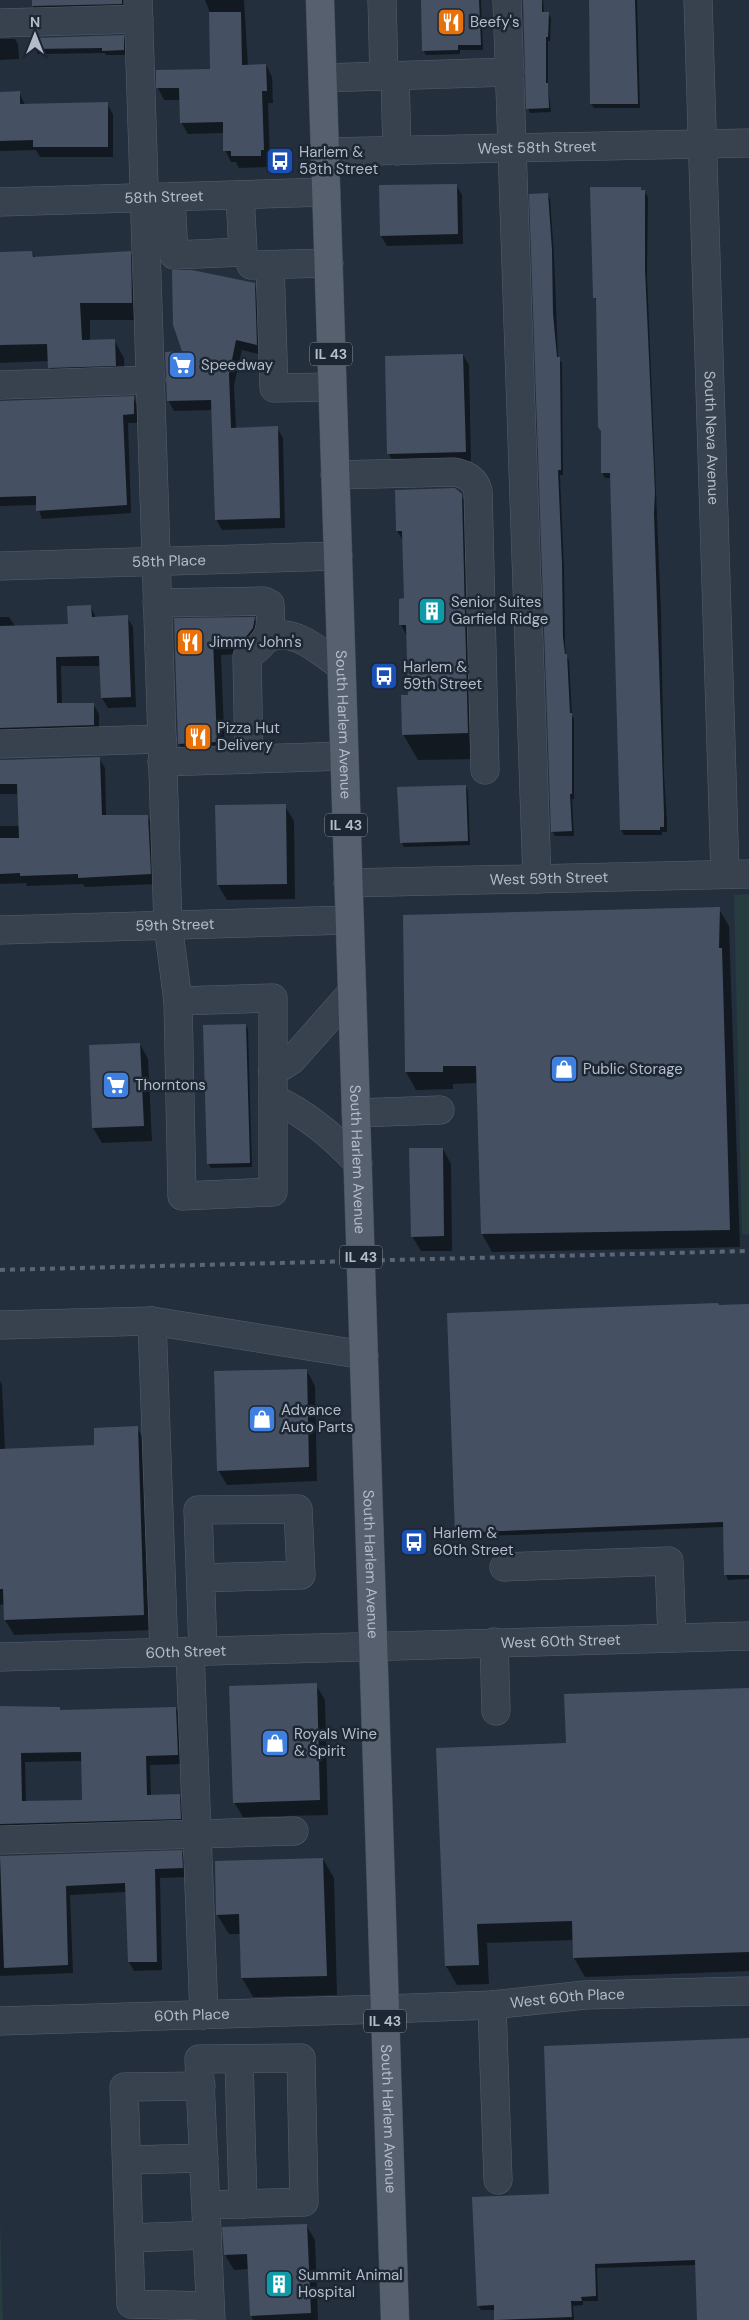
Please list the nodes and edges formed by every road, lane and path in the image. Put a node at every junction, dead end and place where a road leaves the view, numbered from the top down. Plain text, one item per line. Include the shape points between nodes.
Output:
1 (321, 0) edge
2 (382, 0) edge
3 (507, 0) edge
4 (698, 0) edge
5 (139, 9) edge
6 (0, 23) edge
7 (510, 72) junction
8 (389, 76) junction
9 (323, 78) junction
10 (749, 143) edge
11 (703, 144) junction
12 (512, 148) junction
13 (398, 151) junction
14 (325, 152) junction
15 (326, 192) junction
16 (240, 195) junction
17 (171, 197) junction
18 (144, 198) junction
19 (0, 202) edge
20 (243, 252) junction
21 (329, 264) junction
22 (270, 265) junction
23 (150, 380) junction
24 (0, 385) edge
25 (332, 387) junction
26 (335, 475) junction
27 (338, 556) junction
28 (156, 562) junction
29 (0, 566) edge
30 (157, 603) junction
31 (268, 638) junction
32 (341, 666) junction
33 (0, 744) edge
34 (162, 750) junction
35 (344, 756) junction
36 (249, 759) junction
37 (485, 770) dead end
38 (737, 874) edge
39 (537, 879) junction
40 (348, 883) junction
41 (350, 920) junction
42 (168, 925) junction
43 (0, 930) edge
44 (352, 992) junction
45 (178, 1001) junction
46 (273, 1072) junction
47 (274, 1099) junction
48 (440, 1110) dead end
49 (356, 1113) junction
50 (358, 1163) junction
51 (152, 1321) junction
52 (0, 1325) edge
53 (364, 1355) junction
54 (504, 1567) dead end
55 (201, 1578) dead end
56 (749, 1636) edge
57 (672, 1638) junction
58 (494, 1642) junction
59 (373, 1646) junction
60 (186, 1652) junction
61 (0, 1657) edge
62 (496, 1711) dead end
63 (294, 1831) dead end
64 (197, 1834) junction
65 (0, 1840) edge
66 (749, 1991) edge
67 (492, 2005) junction
68 (385, 2009) junction
69 (204, 2014) junction
70 (0, 2020) edge
71 (239, 2059) junction
72 (201, 2086) junction
73 (204, 2158) junction
74 (127, 2160) junction
75 (498, 2180) dead end
76 (243, 2204) junction
77 (206, 2205) junction
78 (207, 2235) junction
79 (129, 2238) junction
80 (211, 2313) edge
81 (394, 2320) edge

1 - 9 main road, South Harlem Avenue / IL 43
2 - 8 street
3 - 7 street
4 - 11 street, South Neva Avenue
5 - 6 street
5 - 18 street
7 - 8 street
7 - 12 street
8 - 9 street
8 - 13 street
9 - 14 main road, South Harlem Avenue / IL 43
10 - 11 street, West 58th Street
11 - 12 street, West 58th Street
11 - 38 street, South Neva Avenue
12 - 13 street, West 58th Street
12 - 39 street
13 - 14 street, West 58th Street
14 - 15 main road, South Harlem Avenue / IL 43
15 - 16 street, 58th Street
15 - 21 main road, South Harlem Avenue / IL 43
16 - 17 street, 58th Street
16 - 20 street
17 - 18 street, 58th Street
17 - 20 street via 174,255
18 - 19 street, 58th Street
18 - 23 street
20 - 22 street via 243,265
21 - 22 street
21 - 25 main road, South Harlem Avenue / IL 43
22 - 25 street via 274,388
23 - 24 street
23 - 28 street
25 - 26 main road, South Harlem Avenue / IL 43
26 - 27 main road, South Harlem Avenue / IL 43
26 - 37 street via 455,472 471,478 476,484
27 - 28 street, 58th Place
27 - 32 main road, South Harlem Avenue / IL 43
28 - 29 street, 58th Place
28 - 30 street
30 - 31 street via 264,601 270,604
30 - 34 street
31 - 32 street via 284,634 297,637
31 - 36 street via 247,657
32 - 35 main road, South Harlem Avenue / IL 43
33 - 34 street
34 - 36 street
34 - 42 street
35 - 36 street
35 - 40 main road, South Harlem Avenue / IL 43
38 - 39 street, West 59th Street
39 - 40 street, West 59th Street
40 - 41 main road, South Harlem Avenue / IL 43
41 - 42 street, 59th Street
41 - 44 main road, South Harlem Avenue / IL 43
42 - 43 street, 59th Street
42 - 45 street
44 - 46 street via 292,1060
44 - 49 main road, South Harlem Avenue / IL 43
45 - 46 street via 273,998
45 - 47 street via 182,1196 273,1192
46 - 47 street
47 - 50 street via 314,1122
48 - 49 street
49 - 50 main road, South Harlem Avenue / IL 43
50 - 53 main road, South Harlem Avenue / IL 43
51 - 52 street
51 - 53 street
51 - 60 street
53 - 59 main road, South Harlem Avenue / IL 43
54 - 57 street via 669,1561
55 - 60 street
56 - 57 street, West 60th Street
57 - 58 street, West 60th Street
58 - 59 street, West 60th Street
58 - 62 street
59 - 60 street, 60th Street
59 - 68 main road, South Harlem Avenue / IL 43
60 - 61 street, 60th Street
60 - 64 street
63 - 64 street
64 - 65 street
64 - 69 street
66 - 67 street, West 60th Place via 585,1995
67 - 68 street, West 60th Place
67 - 75 street
68 - 69 street, 60th Place
68 - 81 main road, South Harlem Avenue / IL 43
69 - 70 street, 60th Place
71 - 72 street via 200,2059
71 - 76 street
71 - 76 street via 300,2058 301,2078 304,2202
72 - 73 street
72 - 74 street via 124,2088
73 - 74 street
73 - 77 street
74 - 79 street
76 - 77 street
77 - 78 street
78 - 79 street
78 - 80 street
79 - 80 street via 131,2304

